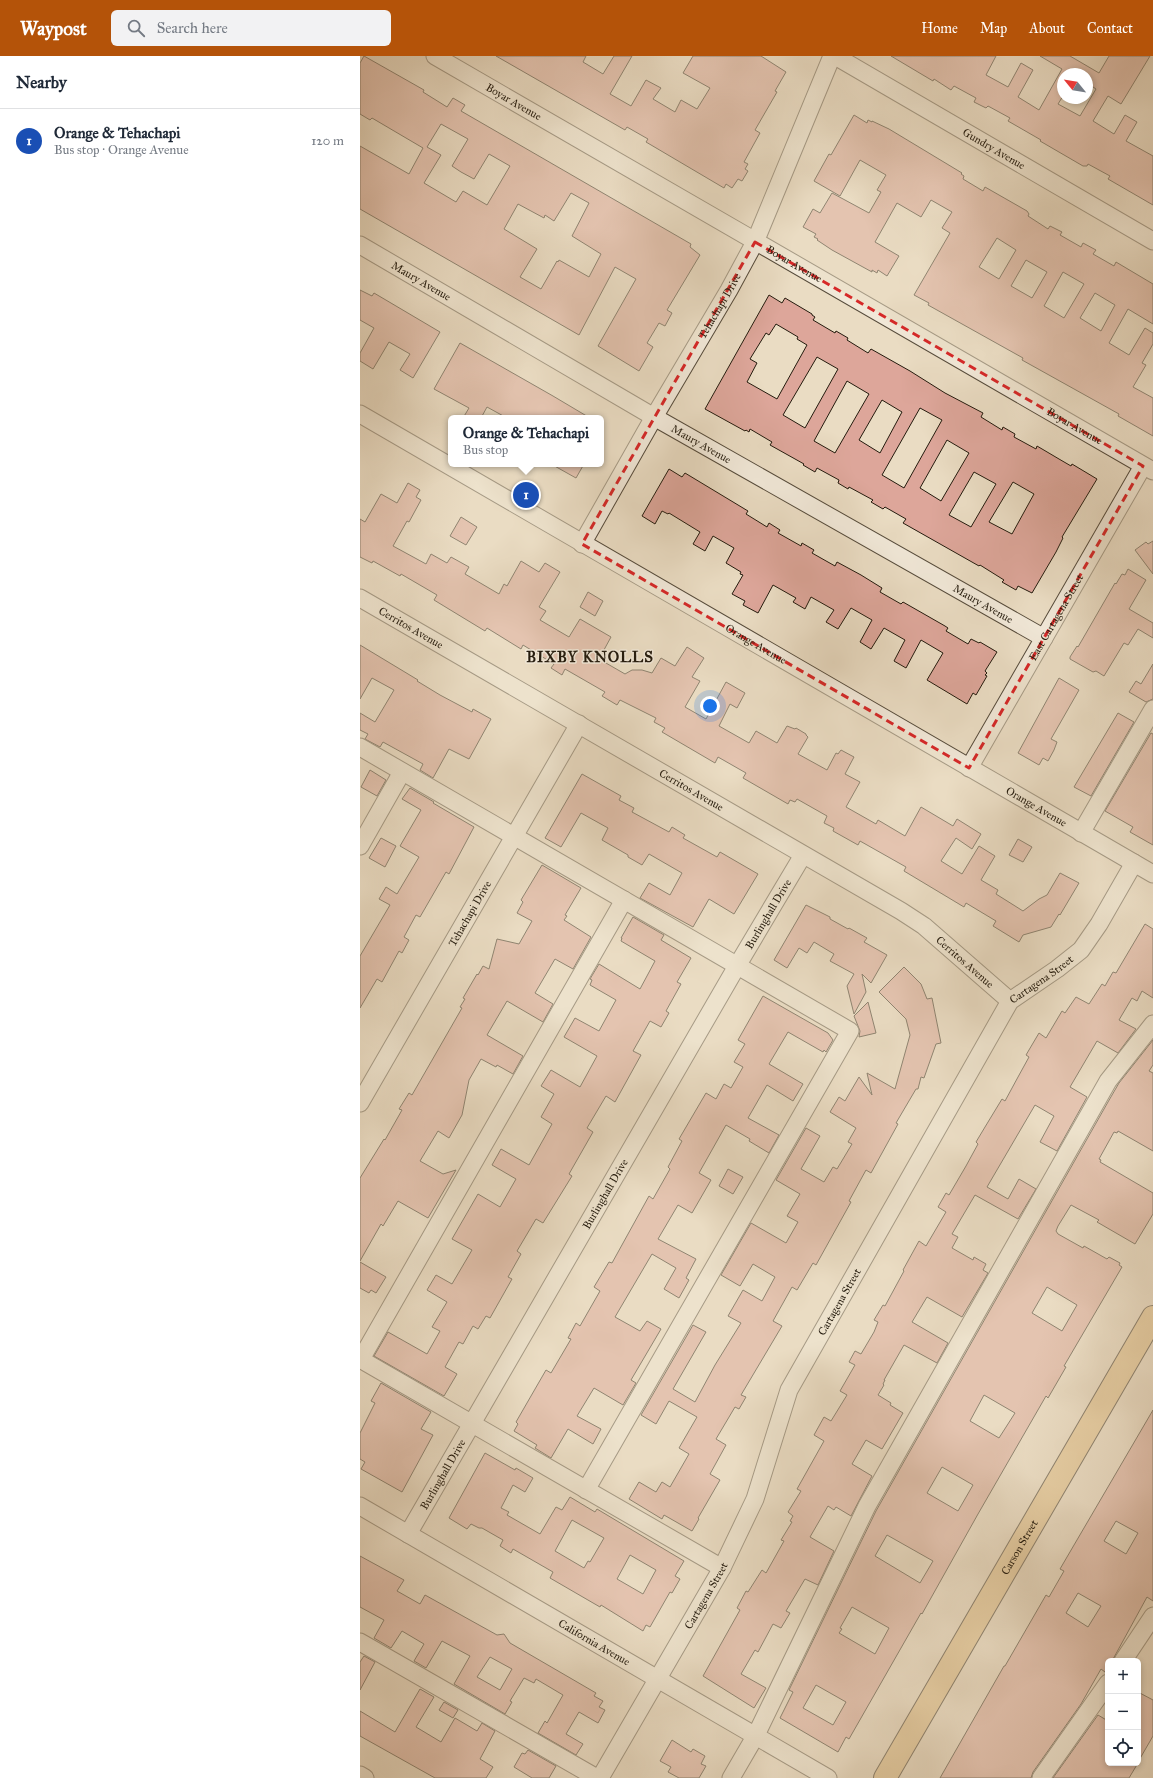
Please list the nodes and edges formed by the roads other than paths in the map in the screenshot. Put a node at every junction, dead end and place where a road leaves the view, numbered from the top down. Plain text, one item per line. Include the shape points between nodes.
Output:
1 (435, 56) edge
2 (834, 56) edge
3 (1153, 241) edge
4 (755, 242) junction
5 (360, 245) edge
6 (360, 414) edge
7 (654, 417) junction
8 (448, 466) edge
9 (451, 467) edge
10 (1148, 468) edge
11 (582, 544) junction
12 (360, 599) edge
13 (1044, 638) junction
14 (1153, 709) edge
15 (579, 724) junction
16 (360, 747) edge
17 (969, 768) junction
18 (402, 772) junction
19 (1081, 832) junction
20 (514, 837) junction
21 (360, 846) edge
22 (803, 855) junction
23 (1134, 863) junction
24 (1153, 874) edge
25 (624, 900) junction
26 (738, 966) junction
27 (1010, 1001) junction
28 (1153, 1024) edge
29 (360, 1102) edge
30 (1153, 1317) edge
31 (360, 1359) edge
32 (472, 1424) junction
33 (586, 1490) junction
34 (360, 1506) edge
35 (408, 1534) junction
36 (722, 1568) junction
37 (1153, 1616) edge
38 (360, 1642) edge
39 (1125, 1658) edge
40 (658, 1679) junction
41 (1105, 1687) edge
42 (756, 1735) junction
43 (360, 1775) edge
44 (365, 1778) edge
45 (597, 1778) edge
46 (600, 1778) edge
47 (731, 1778) edge
48 (828, 1778) edge
49 (885, 1778) edge
50 (1041, 1778) edge

1 - 4 street, Boyar Avenue
2 - 3 street, Gundry Avenue
2 - 4 street, Tehachapi Drive
4 - 7 street, Tehachapi Drive
4 - 10 street, Boyar Avenue
5 - 7 street, Maury Avenue
6 - 8 street, Orange Avenue
7 - 11 street, Tehachapi Drive
7 - 13 street, Maury Avenue
9 - 11 street, Orange Avenue
10 - 13 street, East Cartagena Street
11 - 17 street, Orange Avenue
12 - 15 street, Cerritos Avenue
13 - 17 street, East Cartagena Street
14 - 19 street
15 - 20 street, Tehachapi Drive
15 - 22 street, Cerritos Avenue
16 - 18 street
17 - 19 street, Orange Avenue
18 - 20 street
18 - 21 street
19 - 23 street, Orange Avenue
20 - 25 street
20 - 29 street, Tehachapi Drive
22 - 26 street, Burlinghall Drive
22 - 27 street, Cerritos Avenue via 924,926
23 - 24 street, Orange Avenue
23 - 27 street, Cartagena Street via 1081,950
25 - 26 street
25 - 31 street
26 - 32 street, Burlinghall Drive
26 - 33 street via 850,1031
27 - 36 street, Cartagena Street via 789,1390 754,1499
28 - 42 street via 1108,1081 867,1506
30 - 49 main road, Carson Street
31 - 32 street
32 - 33 street
32 - 35 street, Burlinghall Drive
33 - 36 street
34 - 35 street, California Avenue
35 - 40 street, California Avenue
36 - 40 street, Cartagena Street
37 - 39 street
38 - 45 street
40 - 42 street, California Avenue
40 - 46 street, Cartagena Street
41 - 50 street
42 - 47 street
42 - 48 street, California Avenue
43 - 44 street

